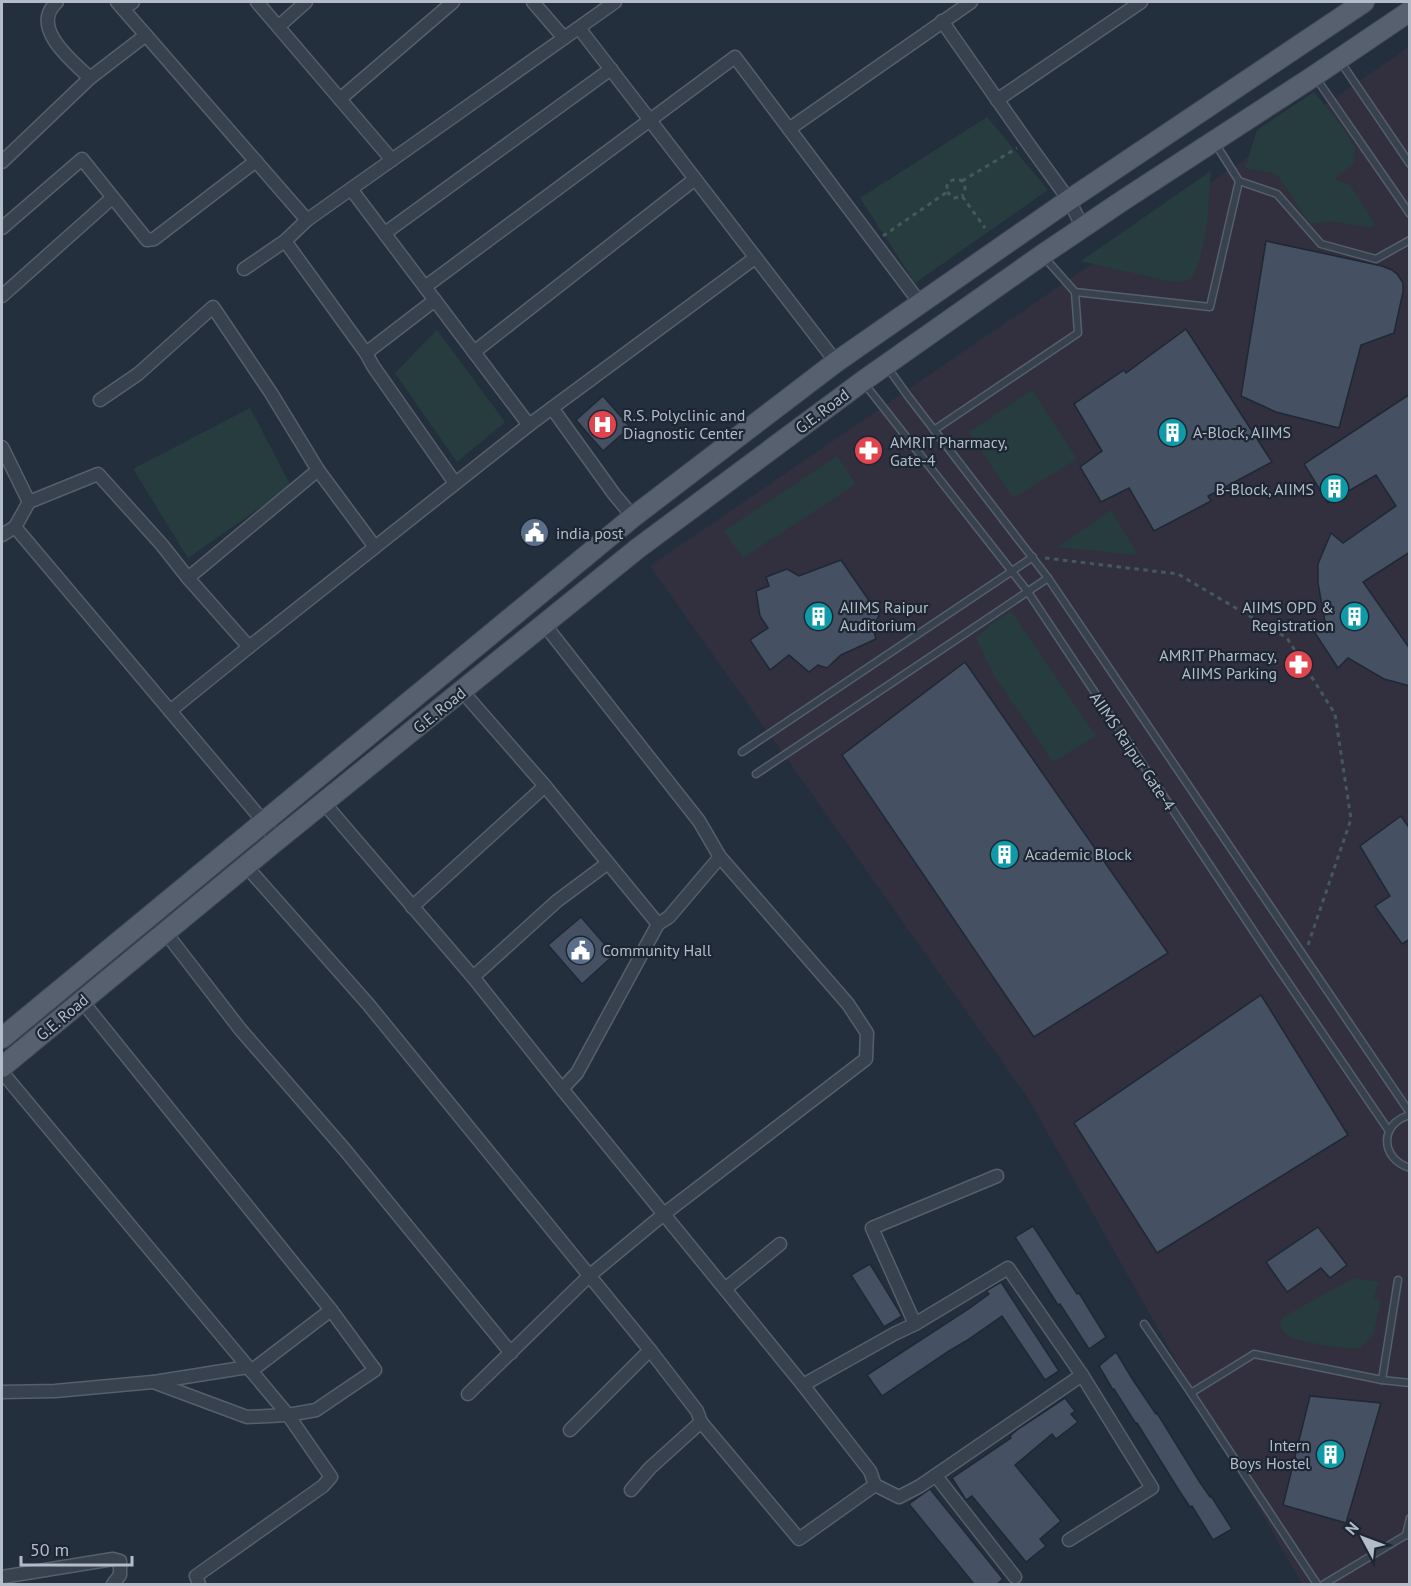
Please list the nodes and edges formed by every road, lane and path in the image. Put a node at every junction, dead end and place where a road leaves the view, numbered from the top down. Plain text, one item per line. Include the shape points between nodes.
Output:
1 (57, 2) edge
2 (257, 2) edge
3 (306, 2) edge
4 (453, 2) edge
5 (533, 2) edge
6 (615, 2) edge
7 (971, 2) edge
8 (1141, 2) edge
9 (1364, 2) edge
10 (124, 4) edge
11 (1409, 11) edge
12 (942, 21) junction
13 (279, 26) junction
14 (579, 28) junction
15 (146, 35) junction
16 (564, 38) junction
17 (1338, 58) junction
18 (611, 69) junction
19 (1314, 76) junction
20 (90, 78) junction
21 (340, 99) junction
22 (997, 100) junction
23 (650, 120) junction
24 (789, 129) junction
25 (1214, 141) junction
26 (1027, 142) junction
27 (392, 160) junction
28 (256, 161) junction
29 (2, 162) edge
30 (1410, 164) edge
31 (695, 179) junction
32 (962, 181) junction
33 (1239, 181) junction
34 (351, 189) junction
35 (947, 192) junction
36 (962, 196) junction
37 (112, 198) junction
38 (1069, 200) junction
39 (1410, 214) edge
40 (307, 220) junction
41 (2, 228) edge
42 (985, 228) dead end
43 (1083, 228) junction
44 (385, 233) junction
45 (1410, 240) edge
46 (285, 241) junction
47 (874, 242) junction
48 (1042, 255) junction
49 (755, 258) junction
50 (244, 269) dead end
51 (425, 287) junction
52 (1075, 292) junction
53 (2, 296) edge
54 (435, 300) junction
55 (920, 303) junction
56 (474, 352) junction
57 (366, 353) junction
58 (836, 362) junction
59 (886, 365) junction
60 (863, 381) junction
61 (100, 400) dead end
62 (552, 408) junction
63 (529, 425) junction
64 (934, 430) junction
65 (2, 447) edge
66 (318, 470) junction
67 (455, 483) junction
68 (29, 502) junction
69 (633, 517) junction
70 (15, 527) junction
71 (2, 535) edge
72 (375, 547) junction
73 (1033, 557) junction
74 (1012, 572) junction
75 (188, 578) junction
76 (1048, 578) junction
77 (1028, 592) junction
78 (544, 624) junction
79 (249, 647) junction
80 (462, 691) junction
81 (170, 711) junction
82 (742, 752) dead end
83 (756, 774) dead end
84 (545, 786) junction
85 (324, 803) junction
86 (263, 821) junction
87 (276, 841) junction
88 (720, 857) junction
89 (608, 863) junction
90 (246, 866) junction
91 (412, 907) junction
92 (658, 924) junction
93 (165, 933) junction
94 (1304, 955) junction
95 (473, 977) junction
96 (82, 1001) junction
97 (2, 1038) edge
98 (2, 1067) edge
99 (2, 1072) edge
100 (562, 1089) junction
101 (1410, 1114) edge
102 (1389, 1131) junction
103 (1410, 1168) edge
104 (997, 1176) dead end
105 (664, 1214) junction
106 (780, 1244) dead end
107 (589, 1276) junction
108 (1398, 1280) dead end
109 (725, 1289) junction
110 (331, 1310) junction
111 (915, 1324) junction
112 (1144, 1324) dead end
113 (650, 1350) junction
114 (511, 1353) junction
115 (250, 1369) junction
116 (1082, 1375) junction
117 (1382, 1380) junction
118 (153, 1382) junction
119 (1410, 1383) edge
120 (803, 1385) junction
121 (2, 1392) edge
122 (1191, 1393) junction
123 (468, 1394) dead end
124 (288, 1415) junction
125 (701, 1422) junction
126 (570, 1430) dead end
127 (936, 1476) junction
128 (875, 1485) junction
129 (631, 1490) dead end
130 (1410, 1518) edge
131 (1408, 1536) edge
132 (1069, 1540) dead end
133 (2, 1576) edge
134 (1015, 1576) dead end
135 (114, 1584) edge
136 (199, 1584) edge
137 (1317, 1584) edge
138 (1324, 1584) edge

1 - 20 street via 48,19 55,43
2 - 13 street
3 - 13 street
4 - 21 street
5 - 16 street
6 - 14 street
7 - 12 street
8 - 22 street
9 - 38 main road
10 - 15 street
11 - 17 main road, G.E. Road
12 - 22 street
12 - 24 street
13 - 21 street
14 - 16 street
14 - 18 street
15 - 20 street
15 - 28 street
16 - 27 street
17 - 19 main road, G.E. Road
17 - 30 lane
18 - 23 street
18 - 44 street
19 - 25 main road, G.E. Road
19 - 39 lane
20 - 29 street
21 - 27 street
22 - 26 street
23 - 24 street via 735,57
23 - 31 street
23 - 51 street
24 - 47 street
25 - 33 lane
25 - 43 main road, G.E. Road
26 - 32 path
26 - 38 street
27 - 34 street
28 - 37 street via 154,239 147,240
28 - 40 street
31 - 49 street
31 - 56 street
32 - 35 path via 952,180 947,184
32 - 36 path via 966,187
33 - 45 lane via 1277,194 1321,244 1376,259
33 - 52 lane via 1210,307
34 - 40 street
34 - 44 street
35 - 36 path via 954,198
35 - 47 path
36 - 42 path
37 - 41 street via 82,159
37 - 53 street
38 - 43 street
38 - 55 main road
40 - 46 street
43 - 48 main road, G.E. Road
44 - 51 street
46 - 50 street
46 - 57 street
47 - 55 street
48 - 52 lane
48 - 59 main road, G.E. Road
49 - 58 street
49 - 62 street
51 - 54 street
52 - 64 lane via 1078,333
54 - 56 street
54 - 57 street
55 - 58 main road
56 - 63 street
57 - 67 street
58 - 69 main road
59 - 60 main road, G.E. Road
59 - 64 lane, AIIMS Raipur Gate-4
60 - 74 lane, AIIMS Raipur Gate-4
60 - 78 main road, G.E. Road via 637,549
61 - 66 street via 138,374 213,307
62 - 63 street
62 - 69 street
63 - 67 street
64 - 73 lane, AIIMS Raipur Gate-4
65 - 68 street
66 - 72 street
66 - 75 street
67 - 72 street
68 - 70 street
68 - 75 street via 98,474
69 - 86 main road
70 - 71 street
70 - 81 street
72 - 79 street
73 - 74 lane
73 - 76 lane, AIIMS Raipur Gate-4
73 - 94 path via 1178,574 1287,638 1335,714 1352,819
74 - 77 lane, AIIMS Raipur Gate-4
74 - 82 lane
75 - 79 street
76 - 77 lane
76 - 94 lane, AIIMS Raipur Gate-4
77 - 83 lane
77 - 102 lane, AIIMS Raipur Gate-4
78 - 80 main road, G.E. Road
78 - 88 street via 699,821
79 - 81 street
80 - 84 street
80 - 85 main road, G.E. Road
81 - 86 street
84 - 89 street
84 - 91 street
85 - 87 main road, G.E. Road
85 - 91 street
86 - 87 street
86 - 97 main road
87 - 90 main road, G.E. Road
88 - 92 street via 669,917
88 - 105 street via 848,1004 867,1033 867,1059
89 - 92 street
89 - 95 street via 557,901
90 - 93 main road, G.E. Road
90 - 107 street via 368,1004
91 - 95 street
92 - 100 street via 577,1073
93 - 96 main road, G.E. Road
93 - 114 street via 240,1029
94 - 101 lane, AIIMS Raipur Gate-4
95 - 100 street
96 - 98 main road, G.E. Road
96 - 110 street
99 - 115 street
100 - 105 street
101 - 102 lane via 1397,1120
102 - 103 lane via 1391,1156
104 - 111 street via 872,1227
105 - 107 street
105 - 109 street
106 - 109 street
107 - 113 street
107 - 114 street
108 - 117 lane
109 - 120 street
110 - 115 street
110 - 124 street via 375,1370 316,1410
111 - 116 street via 1008,1268
111 - 120 street
112 - 122 lane
113 - 125 street via 697,1411
113 - 126 street
114 - 123 street
115 - 118 street
115 - 124 street
116 - 127 street
116 - 132 street via 1152,1488
117 - 119 lane
117 - 122 lane via 1254,1354
118 - 121 street
118 - 124 street via 247,1417
120 - 128 street via 870,1471
122 - 137 lane
124 - 136 street via 331,1477 196,1576
125 - 128 street via 800,1539
125 - 129 street
127 - 128 street via 899,1497
127 - 134 street
130 - 131 lane
131 - 138 lane
133 - 135 street via 113,1559 120,1562 120,1575

